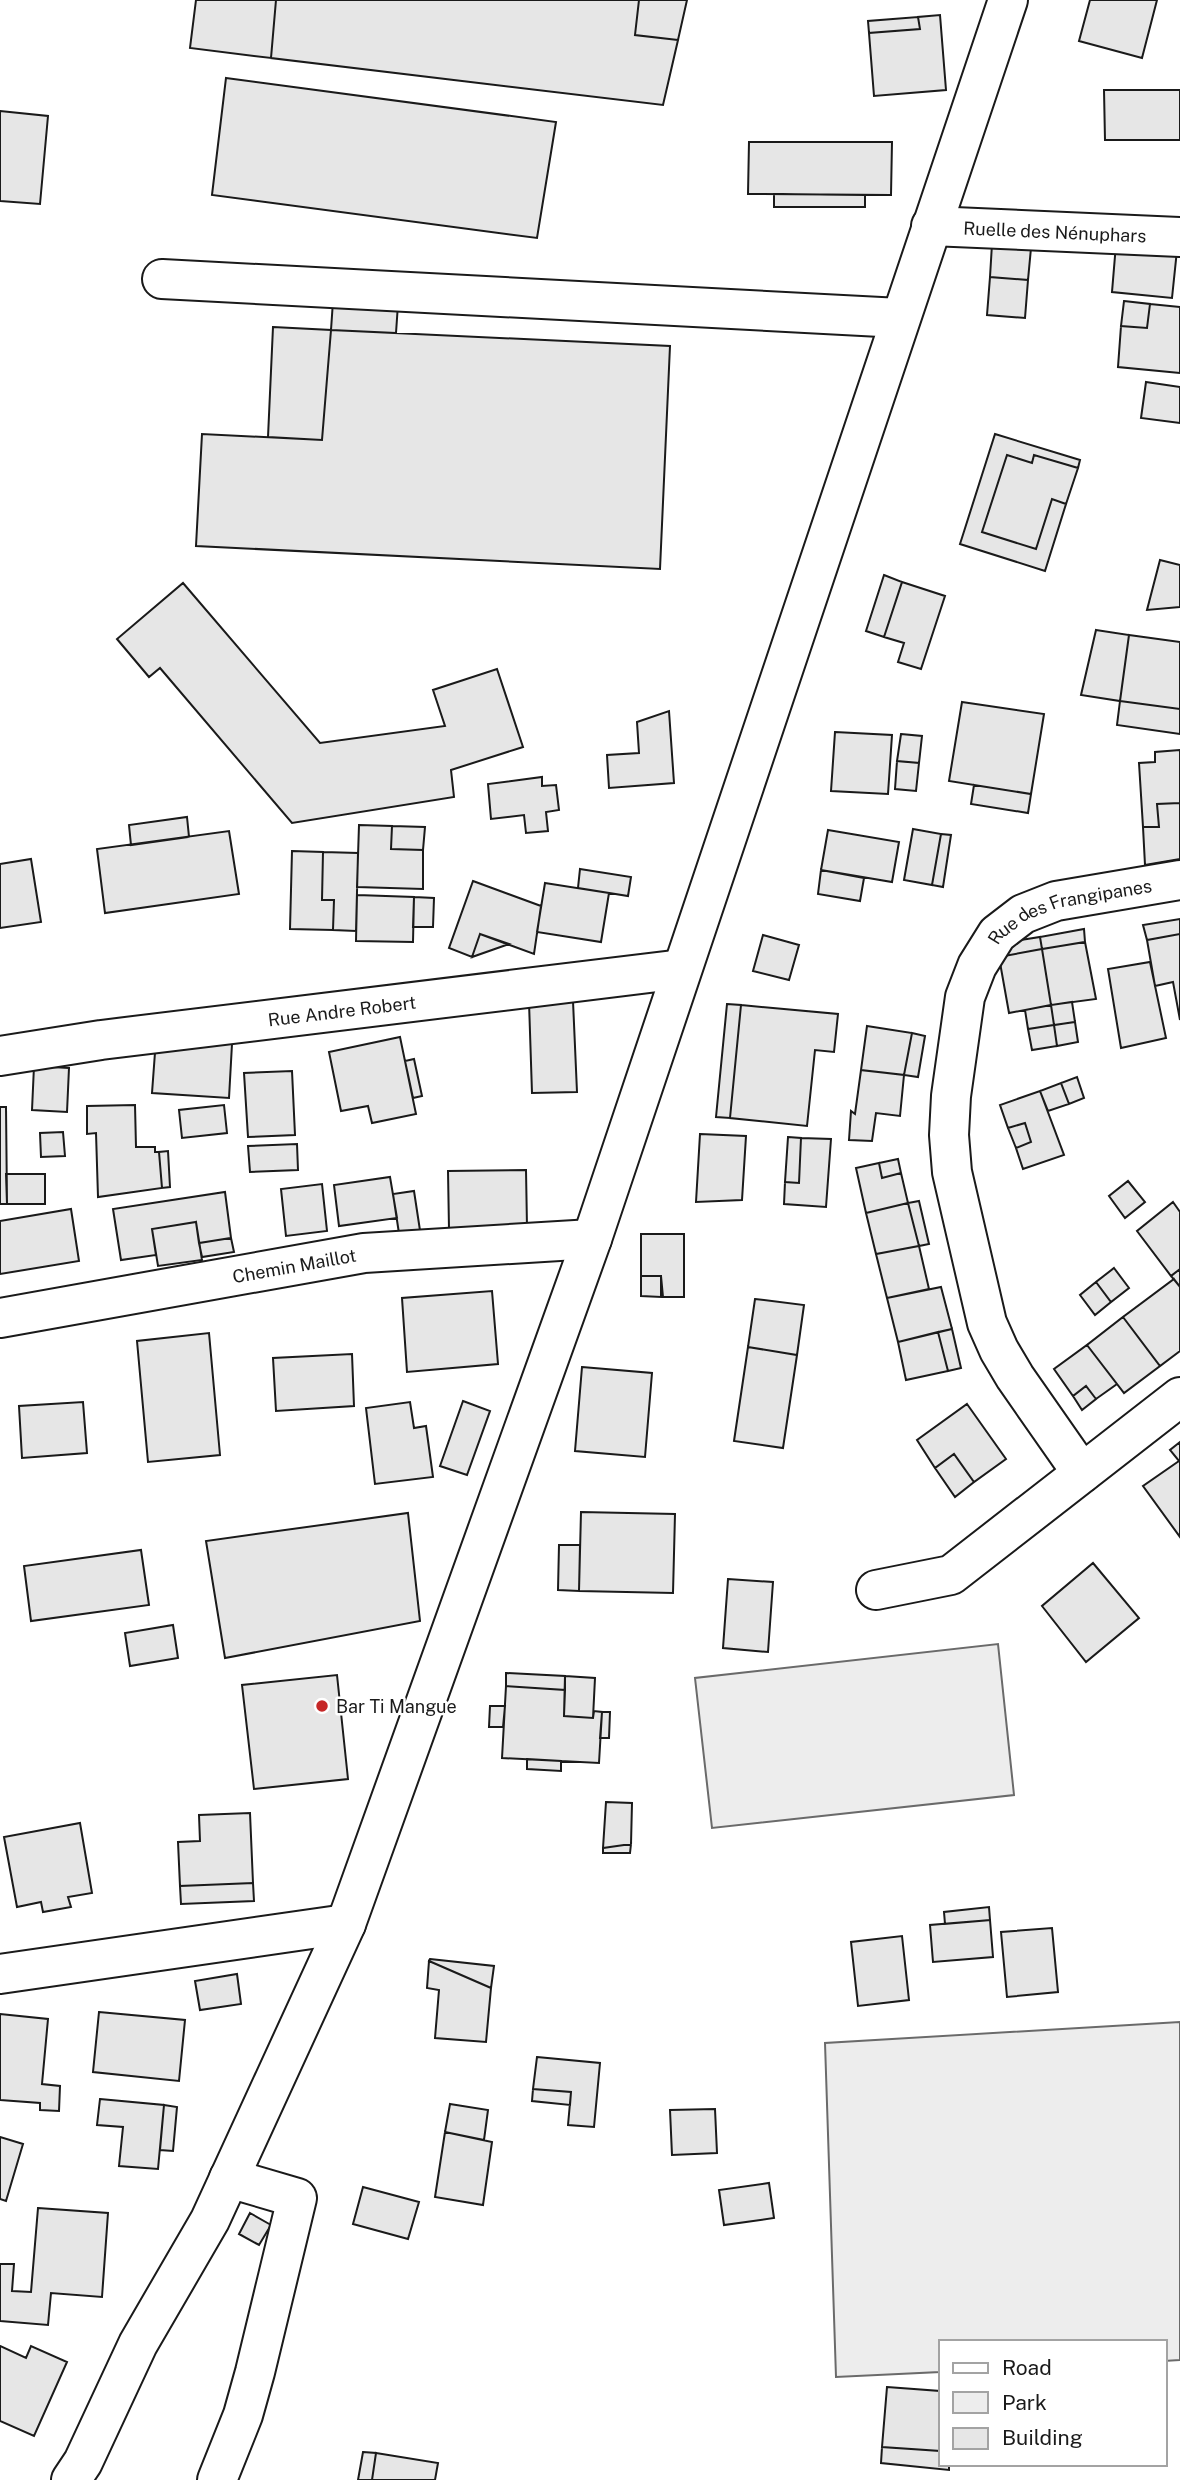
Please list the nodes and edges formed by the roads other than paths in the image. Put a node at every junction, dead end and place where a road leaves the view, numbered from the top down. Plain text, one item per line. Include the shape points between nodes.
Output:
1 (1008, 0) edge
2 (931, 226) junction
3 (1180, 237) edge
4 (162, 279) dead end
5 (900, 318) junction
6 (1180, 880) edge
7 (682, 969) junction
8 (0, 1056) edge
9 (592, 1239) junction
10 (0, 1318) edge
11 (1180, 1397) edge
12 (1082, 1473) junction
13 (876, 1590) dead end
14 (346, 1924) junction
15 (0, 1974) edge
16 (229, 2178) junction
17 (71, 2480) edge
18 (217, 2480) edge

1 - 2 street
2 - 3 street, Ruelle des Nénuphars
2 - 5 street
4 - 5 street
5 - 7 street
6 - 12 street, Rue des Frangipanes via 1056,901 1023,914 997,934 965,997 949,1135 952,1172 988,1323 1014,1377
7 - 8 street, Rue Andre Robert
7 - 9 street
9 - 10 street, Chemin Maillot via 364,1253
9 - 14 street
11 - 12 street
12 - 13 street via 951,1575
14 - 15 street
14 - 16 street
16 - 17 street via 210,2220 138,2344
16 - 18 street via 297,2198 243,2415

